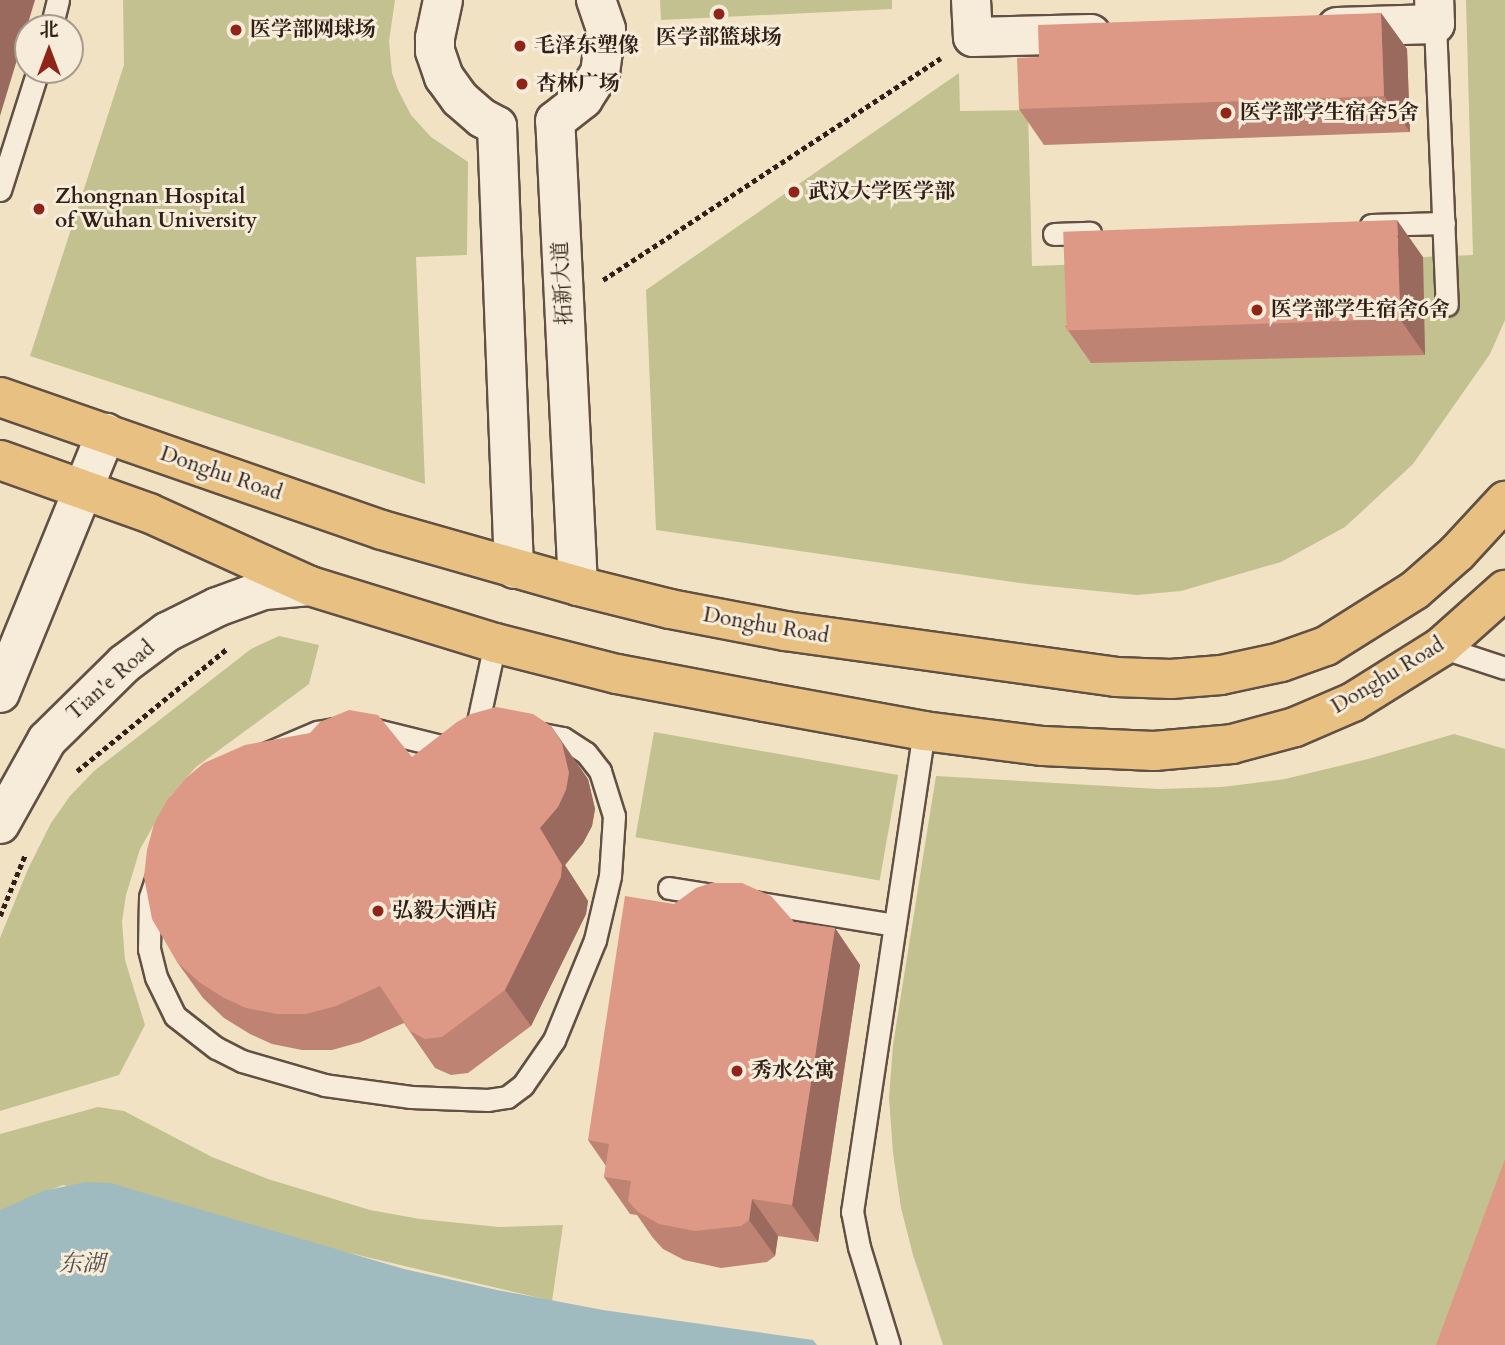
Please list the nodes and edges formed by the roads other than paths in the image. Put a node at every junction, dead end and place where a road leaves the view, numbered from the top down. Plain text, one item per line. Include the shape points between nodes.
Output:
1 (443, 0) edge
2 (596, 0) edge
3 (971, 0) edge
4 (1435, 12) edge
5 (1299, 28) edge
6 (1122, 33) edge
7 (34, 84) edge
8 (0, 190) edge
9 (1444, 223) junction
10 (1346, 226) edge
11 (1110, 232) edge
12 (1054, 234) dead end
13 (1447, 305) dead end
14 (0, 397) edge
15 (106, 433) junction
16 (0, 460) edge
17 (81, 488) junction
18 (1505, 501) edge
19 (514, 569) junction
20 (310, 586) junction
21 (578, 586) junction
22 (1505, 590) edge
23 (495, 643) junction
24 (1441, 647) junction
25 (1505, 668) edge
26 (0, 693) edge
27 (476, 731) junction
28 (924, 731) junction
29 (14, 836) edge
30 (669, 888) dead end
31 (894, 925) junction
32 (889, 1345) edge

1 - 19 street via 435,51 444,77 460,99 497,126
2 - 21 street, 拓新大道 via 606,29 600,73 583,99 555,121
3 - 6 street via 973,37
4 - 5 street
4 - 9 lane
7 - 8 lane
9 - 10 lane
9 - 13 lane
11 - 12 lane
14 - 15 main road, Donghu Road
15 - 17 street
15 - 19 main road, Donghu Road via 382,530
16 - 17 main road, Donghu Road
17 - 20 main road, Donghu Road via 149,513
17 - 26 street
18 - 21 main road, Donghu Road via 1457,553 1369,622 1326,646 1281,662 1209,676 1116,677 923,653 670,609
19 - 21 main road, Donghu Road
20 - 23 main road, Donghu Road
20 - 29 street, Tian'e Road via 264,590 217,607 167,632 124,664 47,740 20,784
22 - 24 main road, Donghu Road
23 - 27 lane
23 - 28 main road, Donghu Road via 617,674
24 - 25 lane
24 - 28 main road, Donghu Road via 1353,702 1295,727 1232,744 1126,750 1043,746
27 - 27 lane via 490,724 563,738 586,753 600,771 614,816 610,876 595,940 554,1040 523,1085 507,1097 488,1100 411,1097 325,1085 242,1061 216,1048 175,1016 156,977 149,949 150,897 167,846 208,793 263,755 317,732 344,727 372,729 445,747
28 - 31 lane
30 - 31 lane
31 - 32 lane via 852,1212

